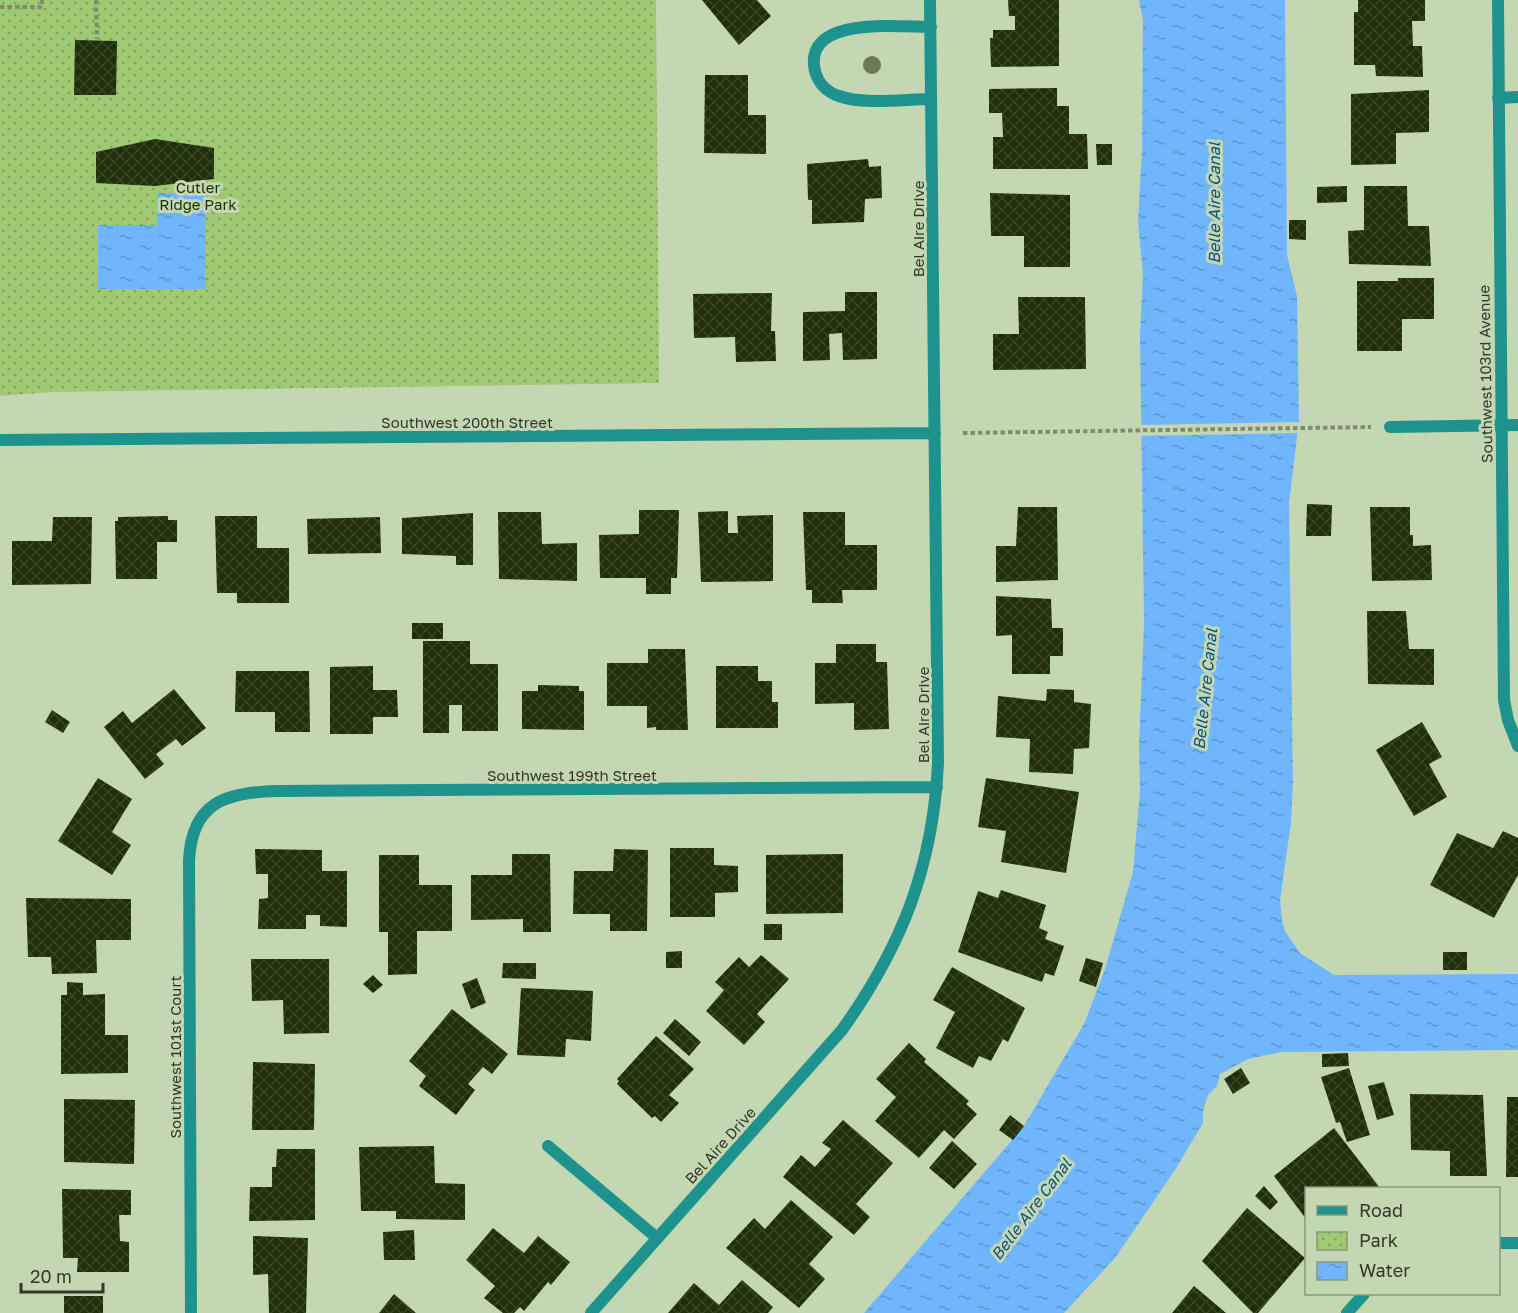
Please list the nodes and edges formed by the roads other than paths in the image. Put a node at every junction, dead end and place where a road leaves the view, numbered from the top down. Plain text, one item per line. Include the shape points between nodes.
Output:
1 (930, 0) edge
2 (1498, 0) edge
3 (931, 27) junction
4 (1498, 98) junction
5 (1518, 98) edge
6 (931, 99) junction
7 (1501, 425) junction
8 (1518, 425) edge
9 (1390, 427) road end
10 (935, 434) junction
11 (0, 440) edge
12 (1518, 746) edge
13 (937, 787) junction
14 (211, 807) joint
15 (548, 1146) dead end
16 (657, 1238) junction
17 (1500, 1243) edge
18 (1518, 1243) edge
19 (1362, 1295) edge
20 (191, 1313) edge
21 (591, 1313) edge
22 (1347, 1313) edge

1 - 3 street, Bel Aire Drive
2 - 4 street, Southwest 103rd Avenue
3 - 6 street, Bel Aire Drive
3 - 6 street via 854,27 838,31 821,44 814,63 824,88 841,97
4 - 5 street
4 - 7 street, Southwest 103rd Avenue
6 - 10 street, Bel Aire Drive
7 - 8 street
7 - 9 street
7 - 12 street, Southwest 103rd Avenue via 1504,700
10 - 11 street, Southwest 200th Street
10 - 13 street, Bel Aire Drive
13 - 14 street, Southwest 199th Street via 268,791 232,795
13 - 16 street, Bel Aire Drive via 919,887 897,940 868,993 815,1062
14 - 20 street, Southwest 101st Court via 193,835 189,860
15 - 16 street
16 - 21 street, Bel Aire Drive
17 - 18 street
19 - 22 street

